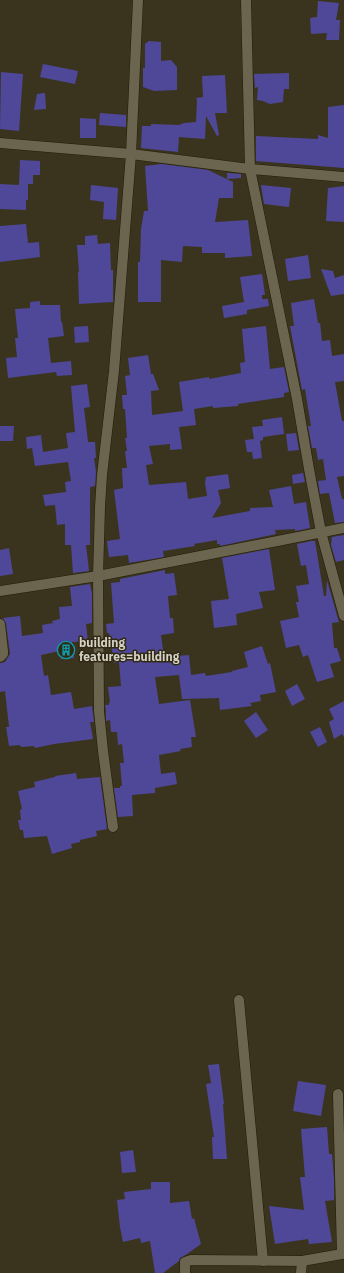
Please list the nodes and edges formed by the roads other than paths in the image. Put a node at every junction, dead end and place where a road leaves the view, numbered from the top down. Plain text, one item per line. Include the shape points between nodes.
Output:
1 (138, 0) edge
2 (246, 0) edge
3 (0, 143) edge
4 (131, 154) junction
5 (250, 169) junction
6 (344, 177) edge
7 (344, 528) edge
8 (321, 532) junction
9 (98, 576) junction
10 (0, 592) edge
11 (344, 616) edge
12 (0, 624) edge
13 (0, 657) edge
14 (113, 827) dead end
15 (239, 1000) dead end
16 (338, 1094) dead end
17 (343, 1254) edge
18 (263, 1261) junction
19 (302, 1261) junction
20 (185, 1273) edge
21 (301, 1273) edge

1 - 4 street
2 - 5 street
3 - 4 street
4 - 5 street
4 - 9 street via 114,371 102,475
5 - 6 street
5 - 8 street
7 - 8 street
8 - 9 street
8 - 11 street
9 - 10 street
9 - 14 street via 99,711
12 - 13 street via 4,651
15 - 18 street
16 - 17 street
17 - 19 street
18 - 19 street
18 - 20 street via 191,1260 185,1262
19 - 21 street

